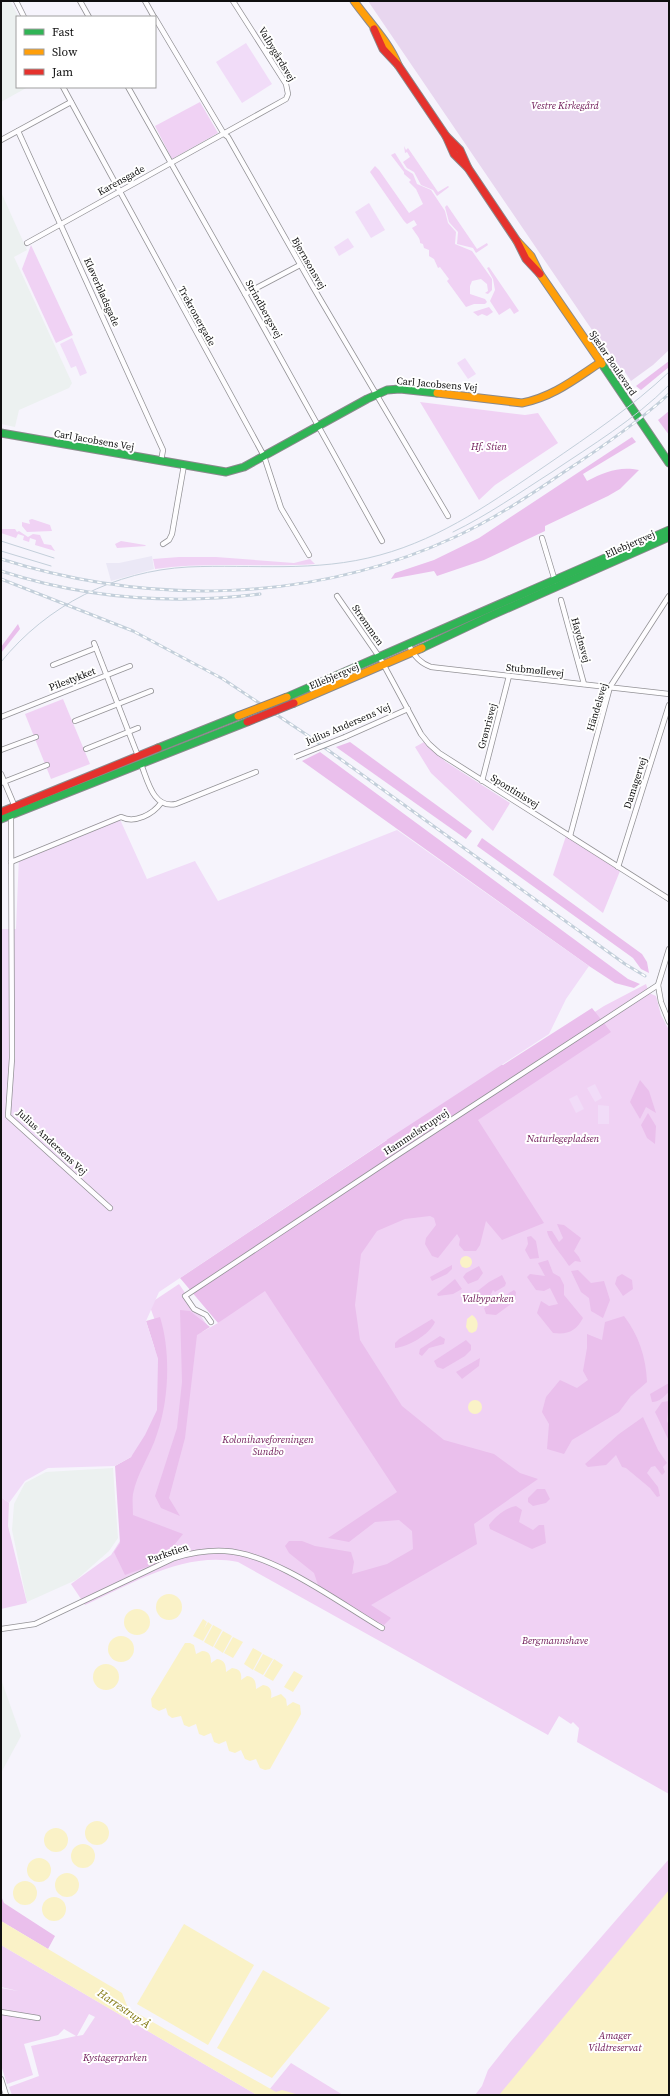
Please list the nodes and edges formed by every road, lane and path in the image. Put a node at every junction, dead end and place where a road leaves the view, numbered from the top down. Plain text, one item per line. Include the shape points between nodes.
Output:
1 (16, 1) edge
2 (80, 1) edge
3 (145, 1) edge
4 (233, 1) edge
5 (354, 1) edge
6 (24, 16) edge
7 (88, 16) edge
8 (154, 16) edge
9 (156, 20) edge
10 (64, 88) edge
11 (129, 88) edge
12 (71, 102) junction
13 (18, 131) junction
14 (224, 134) junction
15 (1, 140) edge
16 (171, 164) junction
17 (120, 191) junction
18 (61, 224) junction
19 (27, 243) dead end
20 (300, 265) junction
21 (246, 294) junction
22 (601, 362) junction
23 (377, 394) junction
24 (318, 426) junction
25 (1, 433) edge
26 (264, 456) junction
27 (161, 461) junction
28 (669, 463) edge
29 (184, 465) junction
30 (448, 516) dead end
31 (669, 530) edge
32 (669, 537) edge
33 (542, 538) dead end
34 (382, 541) dead end
35 (163, 544) dead end
36 (309, 555) dead end
37 (555, 581) junction
38 (337, 596) dead end
39 (669, 596) edge
40 (560, 600) dead end
41 (409, 645) junction
42 (412, 653) junction
43 (380, 658) junction
44 (53, 665) dead end
45 (384, 665) junction
46 (130, 666) dead end
47 (107, 675) junction
48 (509, 676) junction
49 (584, 684) junction
50 (610, 687) junction
51 (151, 691) dead end
52 (669, 694) edge
53 (118, 704) junction
54 (669, 705) edge
55 (408, 709) junction
56 (1, 717) edge
57 (75, 721) dead end
58 (138, 728) dead end
59 (129, 732) junction
60 (36, 736) dead end
61 (86, 749) dead end
62 (1, 750) edge
63 (138, 756) junction
64 (295, 757) dead end
65 (142, 764) junction
66 (47, 765) dead end
67 (256, 772) dead end
68 (1, 774) edge
69 (482, 781) junction
70 (2, 782) edge
71 (161, 803) junction
72 (15, 807) junction
73 (1, 812) edge
74 (11, 815) junction
75 (1, 819) edge
76 (570, 836) junction
77 (11, 862) junction
78 (618, 867) junction
79 (669, 899) edge
80 (669, 949) edge
81 (658, 985) junction
82 (669, 1022) edge
83 (110, 1208) dead end
84 (211, 1322) dead end
85 (382, 1628) dead end
86 (1, 1629) edge
87 (1, 2012) edge
88 (38, 2018) dead end
89 (1, 2078) edge
90 (6, 2095) edge

1 - 6 street
2 - 7 street
3 - 8 street, Bjørnsonsvej
4 - 14 street, Valbygårdsvej via 286,84 288,94 283,102
5 - 22 main road, Sjælør Boulevard via 374,29 385,53 398,65 446,136 451,149 468,168 518,240 521,252 540,274
9 - 14 street, Bjørnsonsvej
10 - 12 street, Trekronergade
11 - 16 street, Strindbergsvej
12 - 13 street
12 - 17 street, Trekronergade
13 - 15 street
13 - 18 street, Kløverbladsgade
14 - 16 street, Karensgade
14 - 20 street, Bjørnsonsvej
16 - 17 street, Karensgade
16 - 21 street, Strindbergsvej
17 - 18 street, Karensgade
17 - 26 street, Trekronergade
18 - 19 street, Karensgade
18 - 27 street, Kløverbladsgade via 163,450
20 - 21 street
20 - 23 street, Bjørnsonsvej
21 - 24 street, Strindbergsvej
22 - 23 main road, Carl Jacobsens Vej via 555,394 537,401 522,403 404,389 387,390
22 - 28 main road, Sjælør Boulevard
23 - 24 main road, Carl Jacobsens Vej
23 - 30 street, Bjørnsonsvej
24 - 26 main road, Carl Jacobsens Vej
24 - 34 street, Strindbergsvej
25 - 27 main road, Carl Jacobsens Vej
26 - 29 main road, Carl Jacobsens Vej via 230,472
26 - 36 street, Trekronergade via 281,508
27 - 29 main road, Carl Jacobsens Vej
29 - 35 street via 172,534
31 - 37 main road, Ellebjergvej
32 - 42 main road, Ellebjergvej
33 - 37 street
37 - 41 main road, Ellebjergvej
38 - 43 street, Strømmen
39 - 50 street, Händelsvej
40 - 49 street, Haydnsvej
41 - 42 street, Stubmøllevej
41 - 43 main road, Ellebjergvej
42 - 45 main road, Ellebjergvej
42 - 48 street, Stubmøllevej via 431,667
43 - 45 street, Strømmen
43 - 63 main road, Ellebjergvej, bridge
44 - 47 street, Pilestykket via 95,646
45 - 55 street, Spontinisvej
45 - 65 main road, Ellebjergvej, bridge
46 - 47 street, Pilestykket
47 - 53 street, Pilestykket
47 - 56 street, Pilestykket
48 - 49 street, Stubmøllevej
48 - 69 street, Grønrisvej
49 - 50 street, Stubmøllevej
50 - 52 street, Stubmøllevej
50 - 76 street, Händelsvej
51 - 53 street
53 - 57 street
53 - 59 street, Pilestykket
54 - 78 street, Damagervej
55 - 64 street, Julius Andersens Vej, bridge
55 - 69 street, Spontinisvej via 429,744
58 - 59 street
59 - 61 street
59 - 63 street, Pilestykket
60 - 62 street
63 - 65 main road
63 - 72 main road, Ellebjergvej
65 - 71 street via 154,794
65 - 74 main road, Ellebjergvej
66 - 70 street
67 - 71 street via 176,804
68 - 70 street
69 - 76 street, Spontinisvej
70 - 72 street
71 - 77 street via 145,817 125,820 121,818
72 - 73 main road, Ellebjergvej
74 - 75 main road, Ellebjergvej
74 - 77 street, Julius Andersens Vej
76 - 78 street, Spontinisvej
77 - 83 street, Julius Andersens Vej via 12,1058 8,1116
78 - 79 street, Spontinisvej
80 - 81 street
81 - 82 street
81 - 84 street, Hammelstrupvej via 185,1296 194,1309 206,1315
85 - 86 street, Parkstien via 308,1581 242,1553 226,1551 196,1553 174,1558 35,1624
87 - 88 street
89 - 90 street

